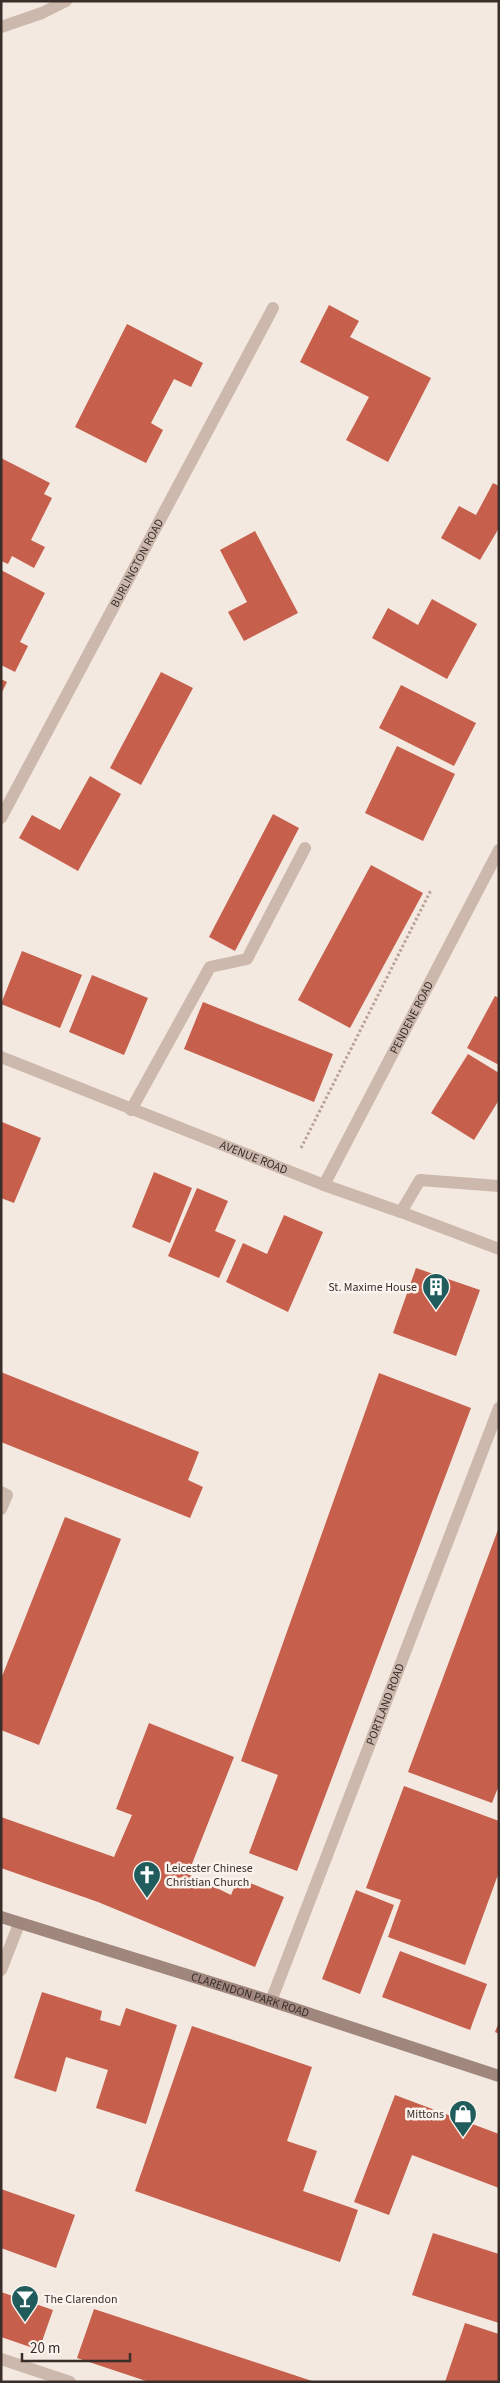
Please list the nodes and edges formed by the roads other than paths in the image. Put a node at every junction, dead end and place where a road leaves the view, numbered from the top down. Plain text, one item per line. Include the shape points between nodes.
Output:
1 (66, 1) edge
2 (1, 27) edge
3 (273, 308) dead end
4 (1, 818) edge
5 (305, 848) dead end
6 (499, 850) edge
7 (1, 1057) edge
8 (131, 1110) junction
9 (324, 1185) junction
10 (499, 1186) edge
11 (400, 1212) junction
12 (499, 1249) edge
13 (499, 1408) edge
14 (4, 1493) edge
15 (1, 1509) edge
16 (1, 1917) edge
17 (19, 1924) junction
18 (1, 1970) edge
19 (271, 2001) junction
20 (499, 2076) edge
21 (1, 2358) edge
22 (70, 2382) edge

1 - 2 street
3 - 4 street, BURLINGTON ROAD
5 - 8 street via 247,959 210,967
6 - 9 street, PENDENE ROAD
7 - 8 street, AVENUE ROAD
8 - 9 street, AVENUE ROAD
9 - 11 street, AVENUE ROAD
10 - 11 street via 420,1180
11 - 12 street, AVENUE ROAD
13 - 19 street, PORTLAND ROAD
14 - 15 street
16 - 17 street, CLARENDON PARK ROAD
17 - 18 street
17 - 19 street, CLARENDON PARK ROAD
19 - 20 street, CLARENDON PARK ROAD
21 - 22 street

